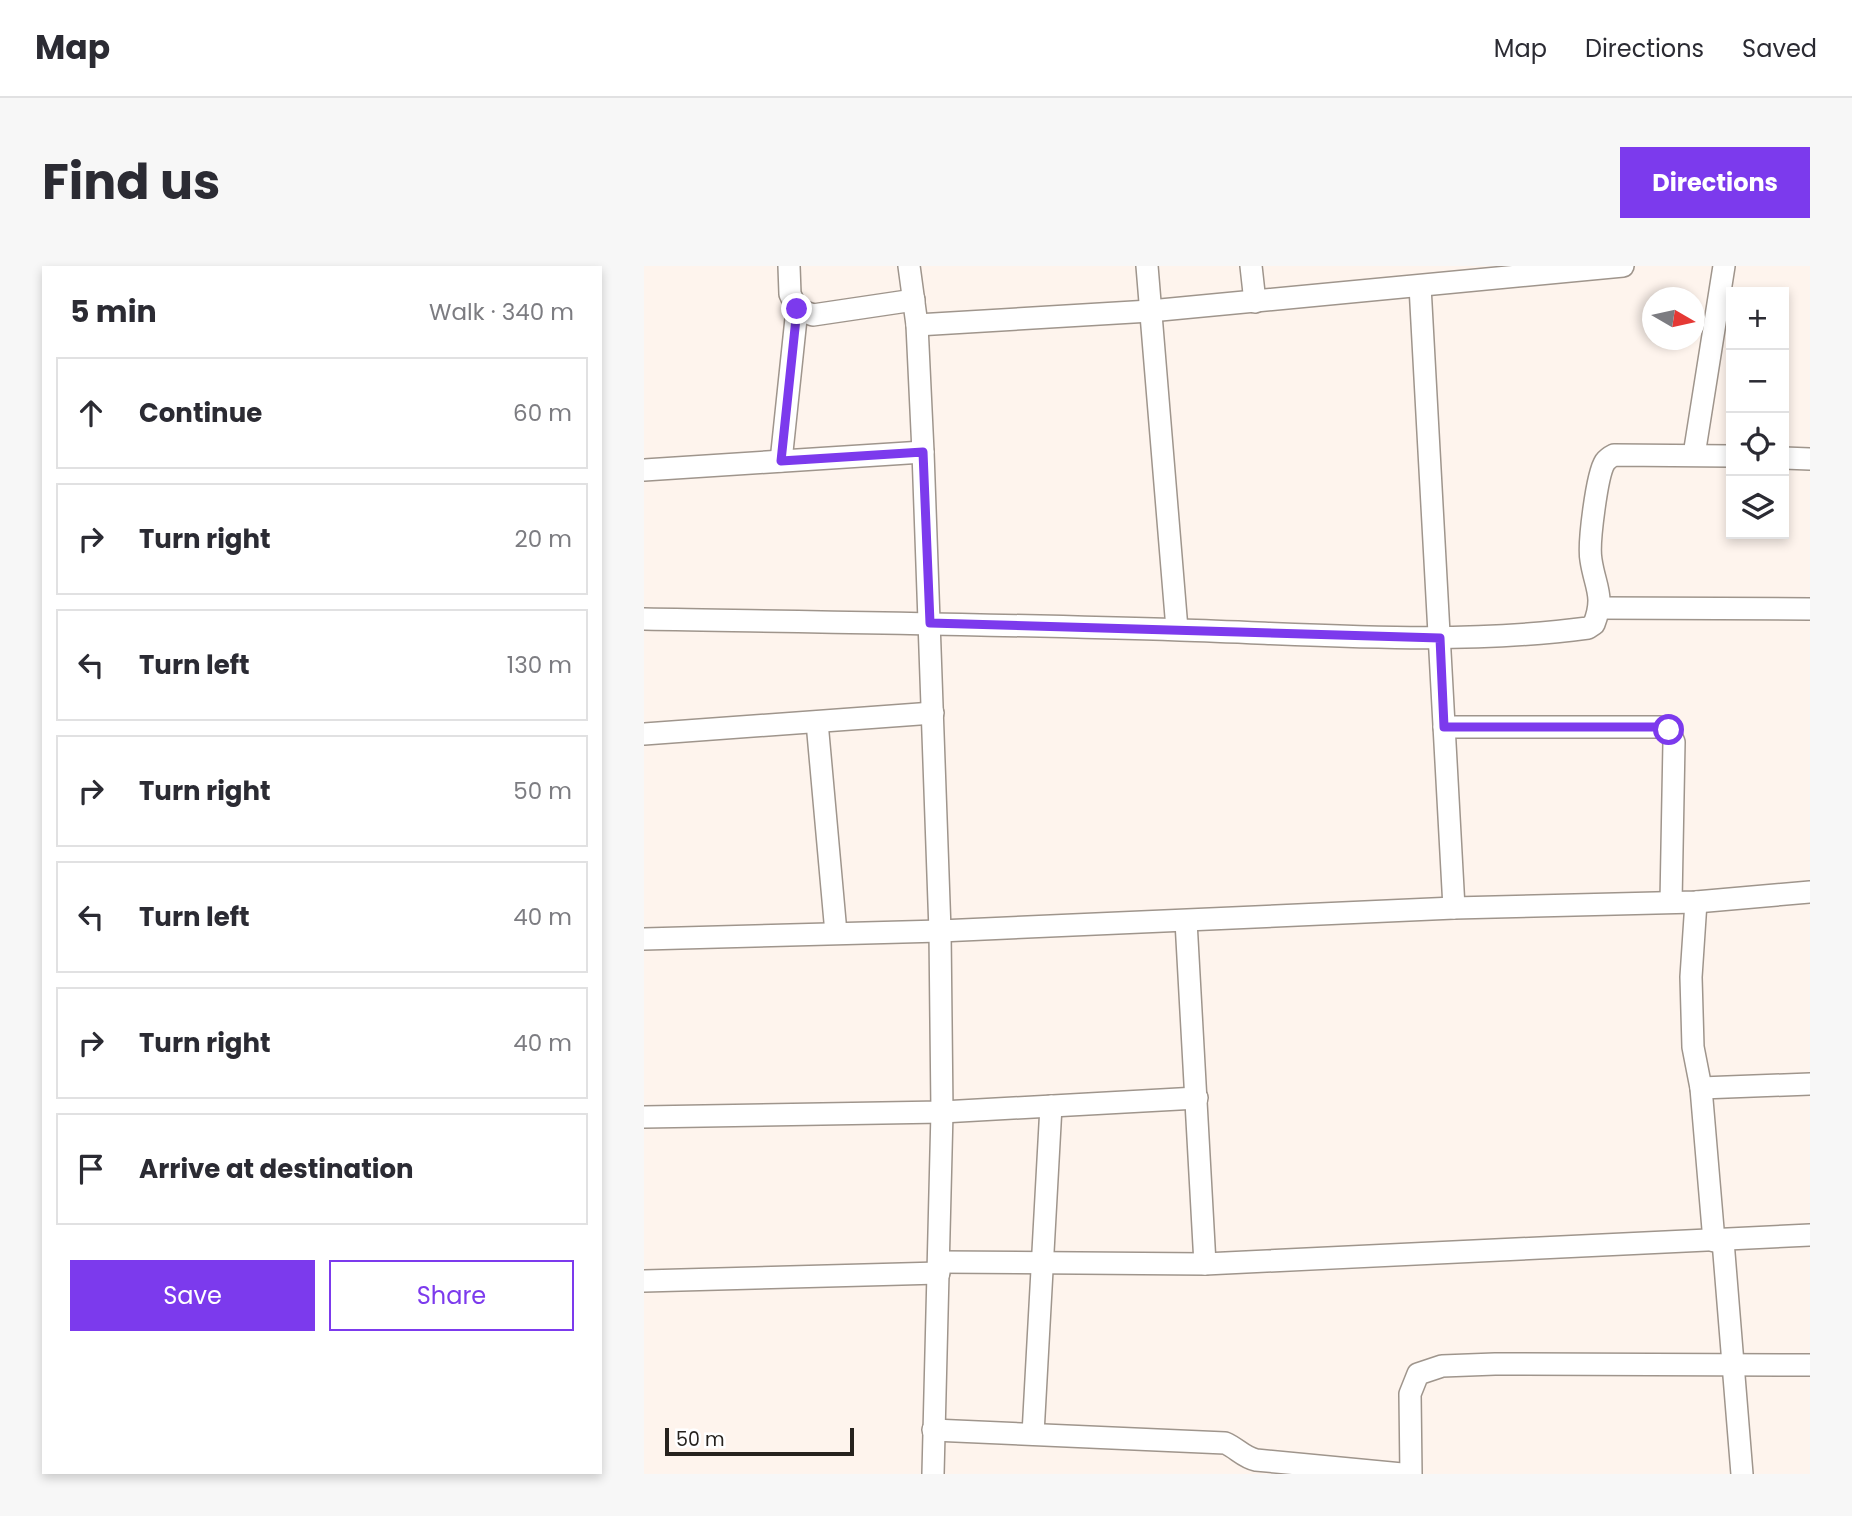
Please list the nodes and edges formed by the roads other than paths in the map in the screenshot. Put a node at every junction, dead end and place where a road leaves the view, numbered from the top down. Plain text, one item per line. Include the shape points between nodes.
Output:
1 (789, 266) edge
2 (909, 266) edge
3 (1147, 266) edge
4 (1251, 266) edge
5 (1621, 266) edge
6 (1724, 266) edge
7 (1517, 271) edge
8 (1420, 286) junction
9 (914, 300) junction
10 (1255, 302) junction
11 (797, 309) junction
12 (1150, 311) junction
13 (917, 326) junction
14 (923, 452) junction
15 (1694, 455) junction
16 (1726, 456) edge
17 (1789, 458) edge
18 (1810, 459) edge
19 (781, 461) junction
20 (644, 470) edge
21 (1599, 608) junction
22 (1810, 609) edge
23 (644, 619) edge
24 (930, 623) junction
25 (1177, 629) junction
26 (1440, 638) junction
27 (933, 713) junction
28 (817, 722) junction
29 (1444, 727) junction
30 (644, 734) edge
31 (1810, 892) edge
32 (1671, 902) junction
33 (1696, 902) junction
34 (1454, 908) junction
35 (1186, 921) junction
36 (940, 931) junction
37 (836, 933) junction
38 (644, 939) edge
39 (1810, 1084) edge
40 (1700, 1088) junction
41 (1197, 1098) junction
42 (1051, 1106) junction
43 (942, 1112) junction
44 (644, 1117) edge
45 (1810, 1235) edge
46 (1719, 1241) junction
47 (1043, 1262) junction
48 (1205, 1265) junction
49 (939, 1267) junction
50 (644, 1281) edge
51 (1733, 1363) junction
52 (1810, 1365) edge
53 (933, 1430) junction
54 (1033, 1434) junction
55 (1246, 1466) edge
56 (933, 1474) edge
57 (1402, 1474) edge
58 (1411, 1474) edge
59 (1742, 1474) edge

1 - 11 street via 790,294
2 - 9 street
3 - 12 street
4 - 10 street
5 - 7 street
6 - 15 street
7 - 8 street
8 - 10 street
8 - 26 street
9 - 11 street via 813,315
9 - 13 street
10 - 12 street
11 - 19 street
12 - 13 street
12 - 25 street
13 - 14 street
14 - 19 street
14 - 24 street
15 - 16 street
15 - 21 street via 1614,455 1606,459 1590,557
17 - 18 street
19 - 20 street
21 - 22 street
21 - 26 street via 1588,628
23 - 24 street
24 - 25 street
24 - 27 street
25 - 26 street
26 - 29 street
27 - 28 street
27 - 36 street
28 - 30 street
28 - 37 street
29 - 32 street via 1669,730 1674,741
29 - 34 street
31 - 33 street
32 - 33 street
32 - 34 street
33 - 40 street via 1691,977 1693,1046
34 - 35 street
35 - 36 street
35 - 41 street
36 - 37 street
36 - 43 street
37 - 38 street
39 - 40 street
40 - 46 street
41 - 42 street
41 - 48 street
42 - 43 street
42 - 47 street
43 - 44 street
43 - 49 street
45 - 46 street
46 - 48 street
46 - 51 street
47 - 48 street
47 - 49 street
47 - 54 street
49 - 50 street
49 - 53 street
51 - 52 street
51 - 58 street via 1495,1364 1442,1367 1418,1374 1410,1394
51 - 59 street
53 - 54 street
53 - 56 street
54 - 55 street via 1225,1443 1233,1446
55 - 57 street

